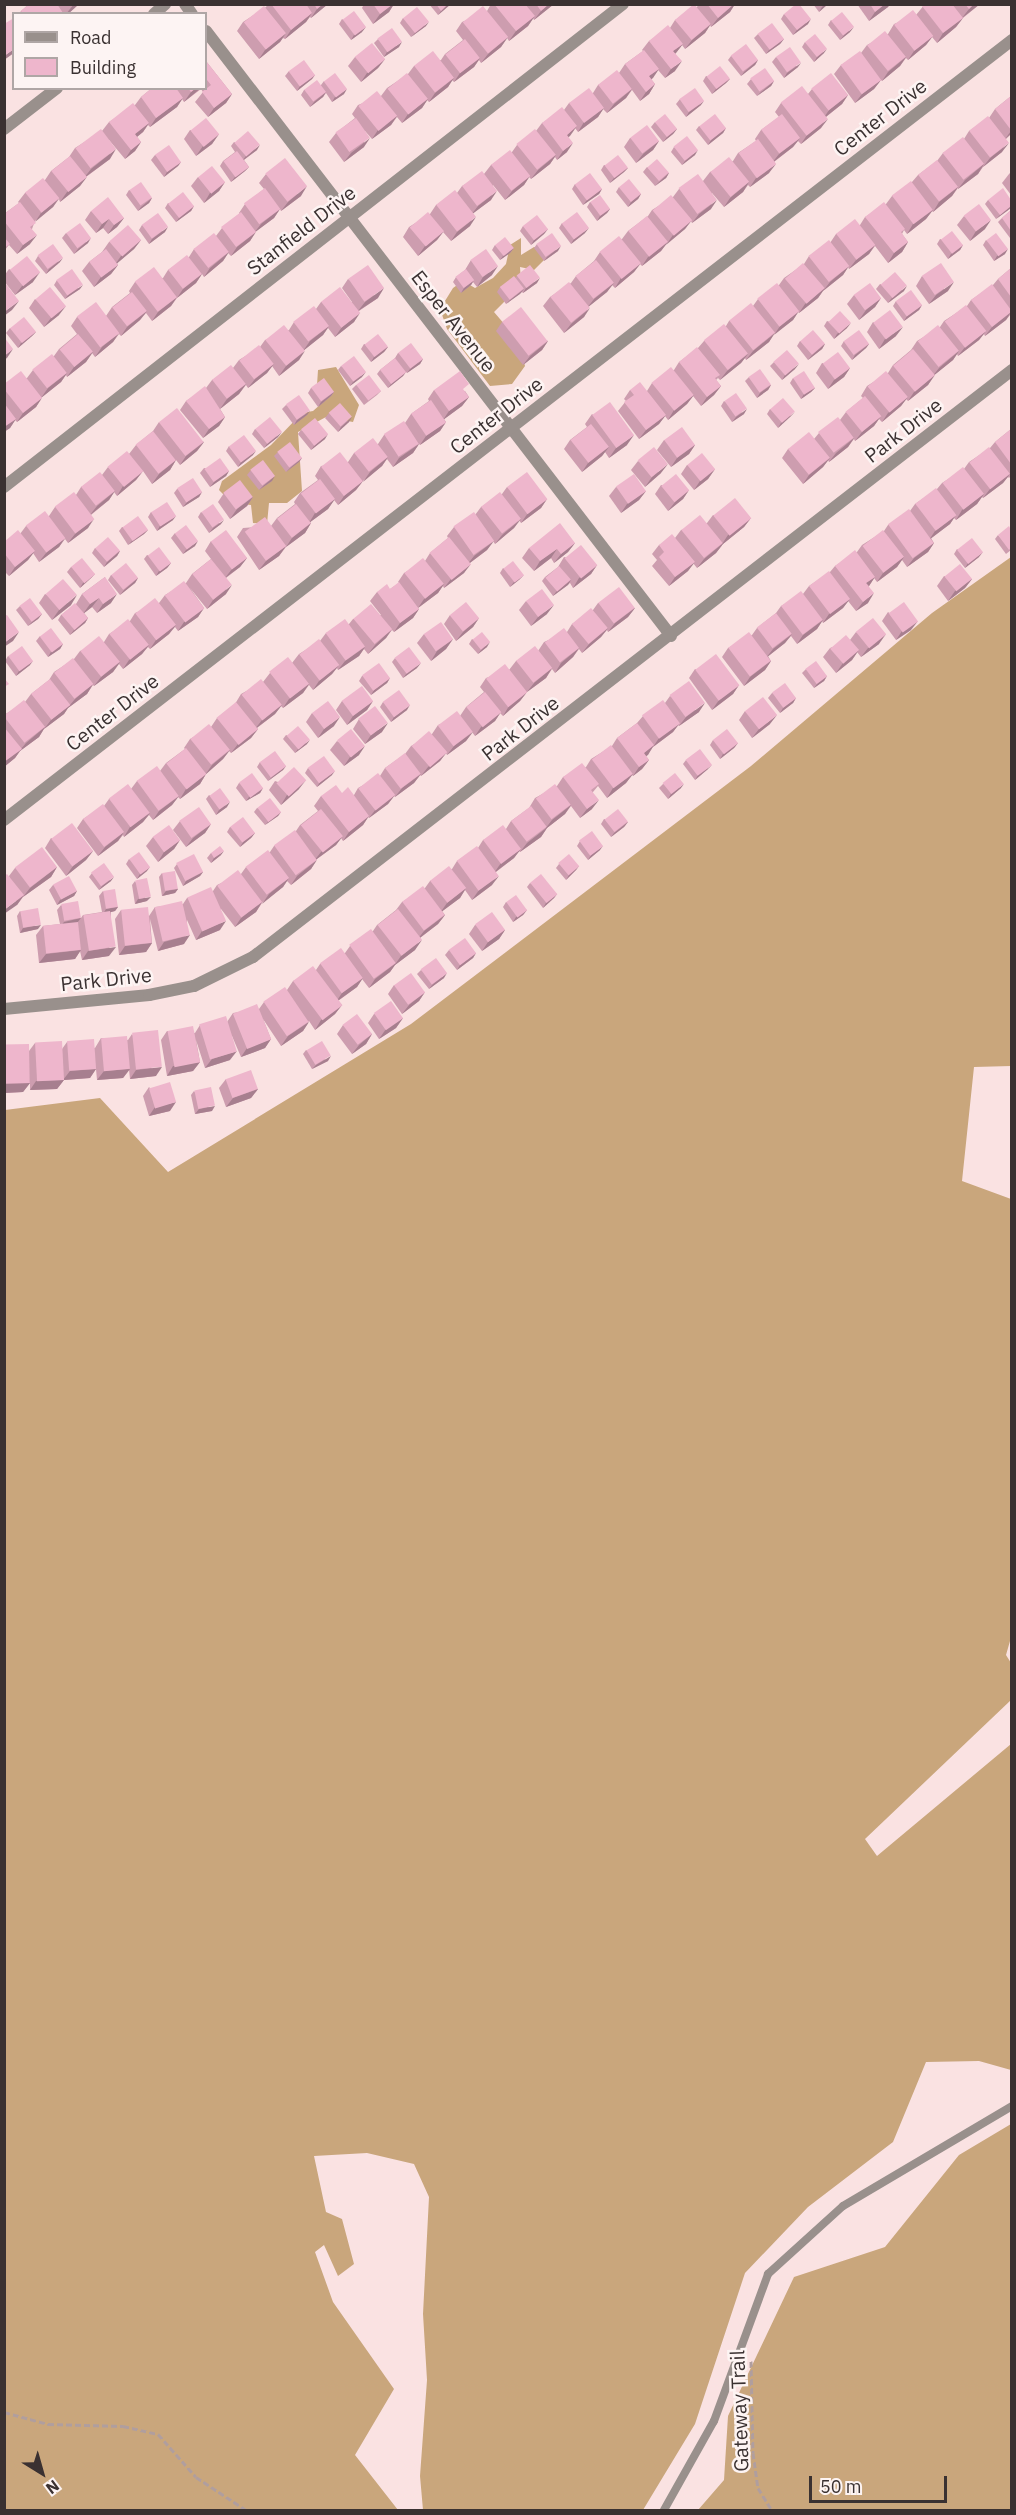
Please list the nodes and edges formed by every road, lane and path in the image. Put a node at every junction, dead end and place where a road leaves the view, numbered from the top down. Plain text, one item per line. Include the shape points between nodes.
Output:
1 (623, 4) edge
2 (207, 32) edge
3 (1011, 40) edge
4 (54, 90) edge
5 (4, 129) edge
6 (349, 217) junction
7 (1011, 370) edge
8 (513, 426) junction
9 (4, 487) edge
10 (671, 636) junction
11 (4, 820) edge
12 (4, 1009) edge
13 (1011, 2106) edge
14 (750, 2350) dead end
15 (4, 2412) edge
16 (246, 2511) edge
17 (664, 2511) edge
18 (772, 2511) edge

1 - 6 street, Stanfield Drive
2 - 6 street, Esper Avenue
3 - 8 street, Center Drive
4 - 5 street
6 - 8 street, Esper Avenue
6 - 9 street, Stanfield Drive
7 - 10 street, Park Drive
8 - 10 street, Esper Avenue
8 - 11 street, Center Drive
10 - 12 street, Park Drive via 253,957 194,986 149,995
13 - 17 lane via 843,2206 768,2274 714,2421
14 - 18 path, Gateway Trail via 753,2453 758,2488
15 - 16 path via 48,2424 123,2426 158,2434 196,2477

